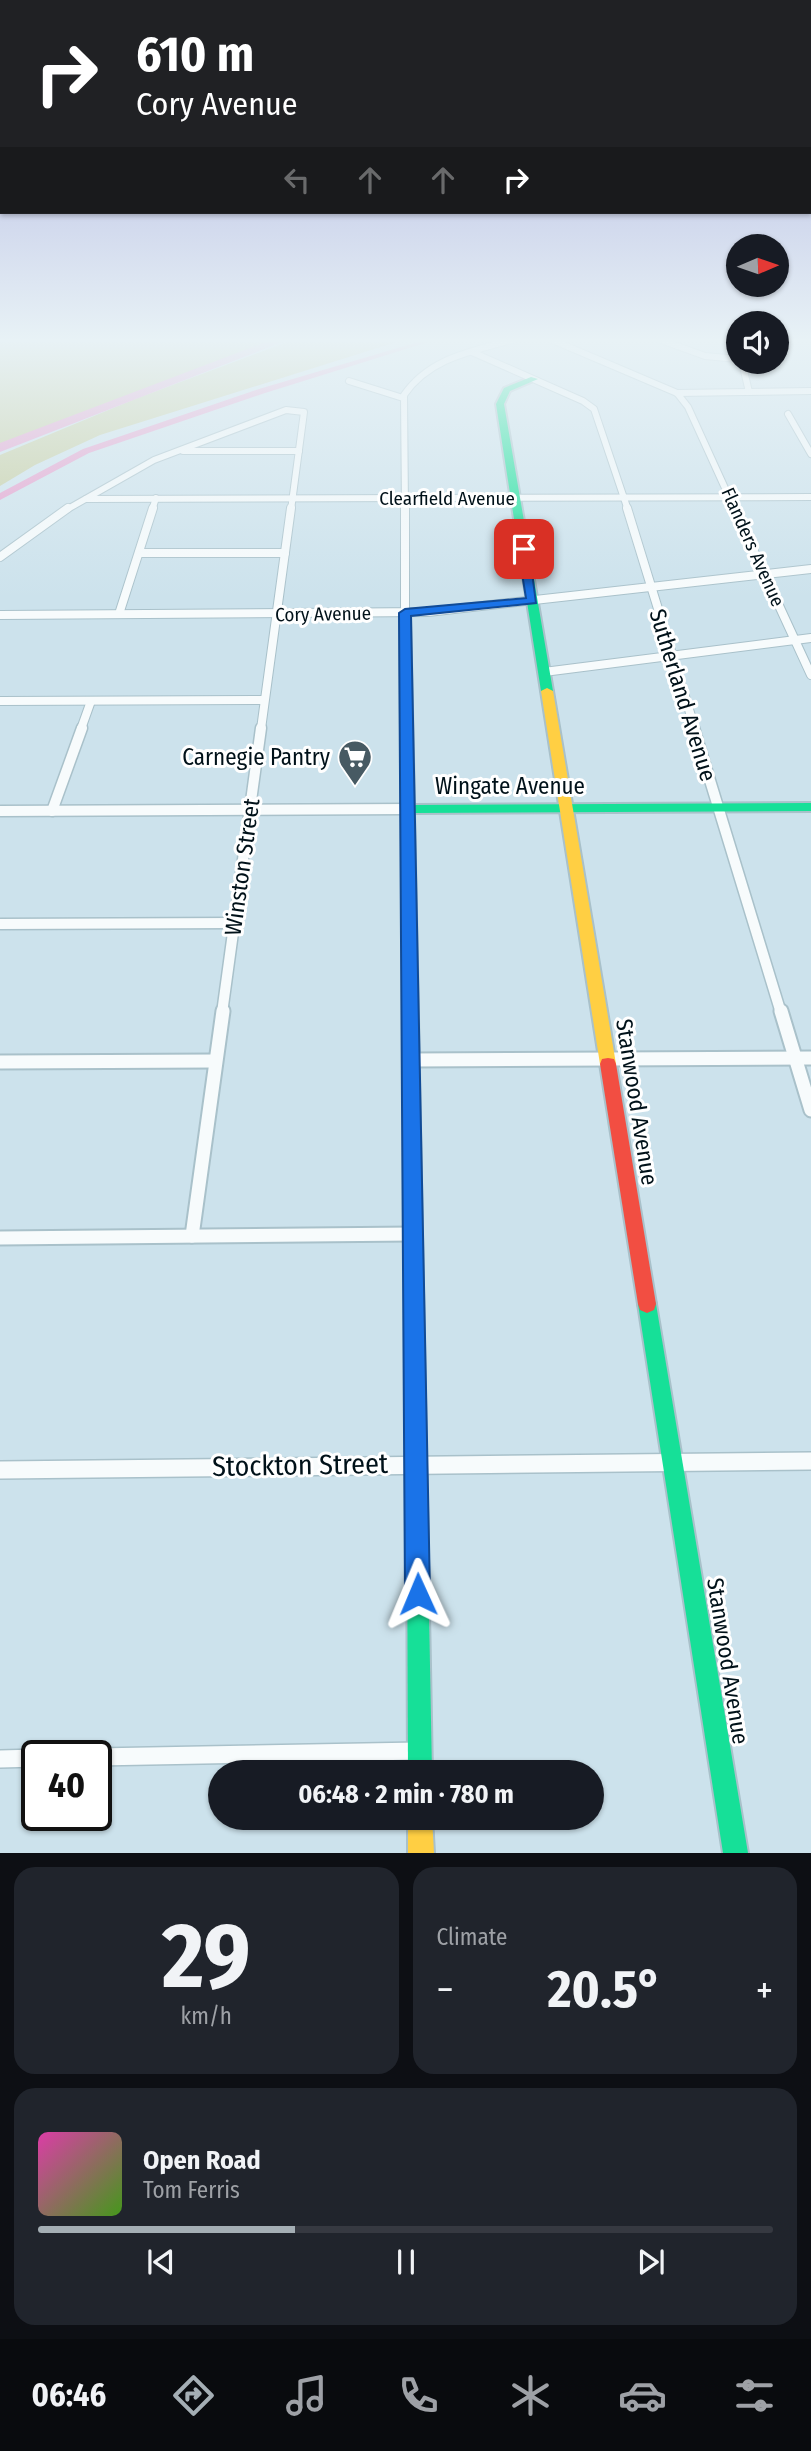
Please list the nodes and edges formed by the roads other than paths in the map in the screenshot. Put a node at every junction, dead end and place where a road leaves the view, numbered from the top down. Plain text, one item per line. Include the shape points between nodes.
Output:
1 (245, 425) edge
2 (303, 425) edge
3 (403, 425) edge
4 (504, 425) edge
5 (600, 425) edge
6 (698, 425) edge
7 (795, 425) edge
8 (179, 450) junction
9 (299, 452) junction
10 (811, 454) edge
11 (730, 497) junction
12 (811, 497) edge
13 (156, 498) junction
14 (293, 498) junction
15 (404, 498) junction
16 (515, 498) junction
17 (624, 498) junction
18 (83, 499) junction
19 (139, 553) junction
20 (285, 553) junction
21 (0, 556) edge
22 (811, 569) edge
23 (765, 574) junction
24 (649, 586) junction
25 (532, 601) junction
26 (405, 613) junction
27 (119, 614) junction
28 (276, 614) junction
29 (0, 615) edge
30 (811, 638) edge
31 (795, 640) junction
32 (671, 656) junction
33 (544, 673) junction
34 (811, 675) edge
35 (264, 700) junction
36 (0, 701) edge
37 (91, 701) junction
38 (718, 807) junction
39 (811, 807) edge
40 (566, 808) junction
41 (251, 809) junction
42 (409, 809) junction
43 (0, 811) edge
44 (52, 811) junction
45 (234, 923) junction
46 (0, 924) edge
47 (795, 1058) junction
48 (811, 1058) edge
49 (607, 1059) junction
50 (411, 1060) junction
51 (215, 1061) junction
52 (0, 1062) edge
53 (811, 1110) edge
54 (413, 1234) junction
55 (192, 1236) junction
56 (0, 1238) edge
57 (672, 1461) junction
58 (811, 1461) edge
59 (416, 1464) junction
60 (0, 1470) edge
61 (419, 1751) junction
62 (112, 1757) edge
63 (21, 1758) edge
64 (0, 1759) edge
65 (419, 1760) edge
66 (420, 1830) edge
67 (421, 1853) edge
68 (736, 1853) edge

1 - 8 street, Winston Street
2 - 9 street, Winston Street
3 - 15 street
4 - 16 street, Stanwood Avenue
5 - 17 street, Sutherland Avenue
6 - 11 street, Flanders Avenue
7 - 10 street
8 - 9 street
8 - 18 street
9 - 14 street, Winston Street
11 - 12 street, Clearfield Avenue
11 - 17 street, Clearfield Avenue
11 - 23 street, Flanders Avenue
13 - 14 street, Clearfield Avenue
13 - 18 street, Clearfield Avenue
13 - 19 street
14 - 15 street, Clearfield Avenue
14 - 20 street, Winston Street
15 - 16 street, Clearfield Avenue
15 - 26 street
16 - 17 street, Clearfield Avenue
16 - 25 street, Stanwood Avenue
17 - 24 street, Sutherland Avenue
18 - 21 street
19 - 20 street
19 - 27 street
20 - 28 street, Winston Street
22 - 23 street, Cory Avenue
23 - 24 street, Cory Avenue
23 - 31 street, Flanders Avenue
24 - 25 street, Cory Avenue
24 - 32 street, Sutherland Avenue
25 - 26 street, Cory Avenue
25 - 33 street, Stanwood Avenue
26 - 28 street, Cory Avenue
26 - 42 street
27 - 28 street, Cory Avenue
27 - 29 street, Cory Avenue
28 - 35 street, Winston Street
30 - 31 street
31 - 32 street
31 - 34 street, Flanders Avenue
32 - 33 street
32 - 38 street, Sutherland Avenue
33 - 40 street, Stanwood Avenue
35 - 37 street
35 - 41 street, Winston Street
36 - 37 street
37 - 44 street
38 - 39 street, Wingate Avenue
38 - 40 street, Wingate Avenue
38 - 47 street, Sutherland Avenue
40 - 42 street, Wingate Avenue
40 - 49 street, Stanwood Avenue
41 - 42 street, Wingate Avenue
41 - 44 street, Wingate Avenue
41 - 45 street, Winston Street
42 - 50 street
43 - 44 street, Wingate Avenue
45 - 46 street
45 - 51 street, Winston Street
47 - 48 street
47 - 49 street
47 - 53 street, Sutherland Avenue
49 - 50 street
49 - 57 street, Stanwood Avenue
50 - 54 street
51 - 52 street
51 - 55 street, Winston Street
54 - 55 street
54 - 59 street
55 - 56 street
57 - 58 street, Stockton Street
57 - 59 street, Stockton Street
57 - 68 street, Stanwood Avenue
59 - 60 street, Stockton Street
59 - 61 street
61 - 62 street
61 - 65 street
63 - 64 street
66 - 67 street

